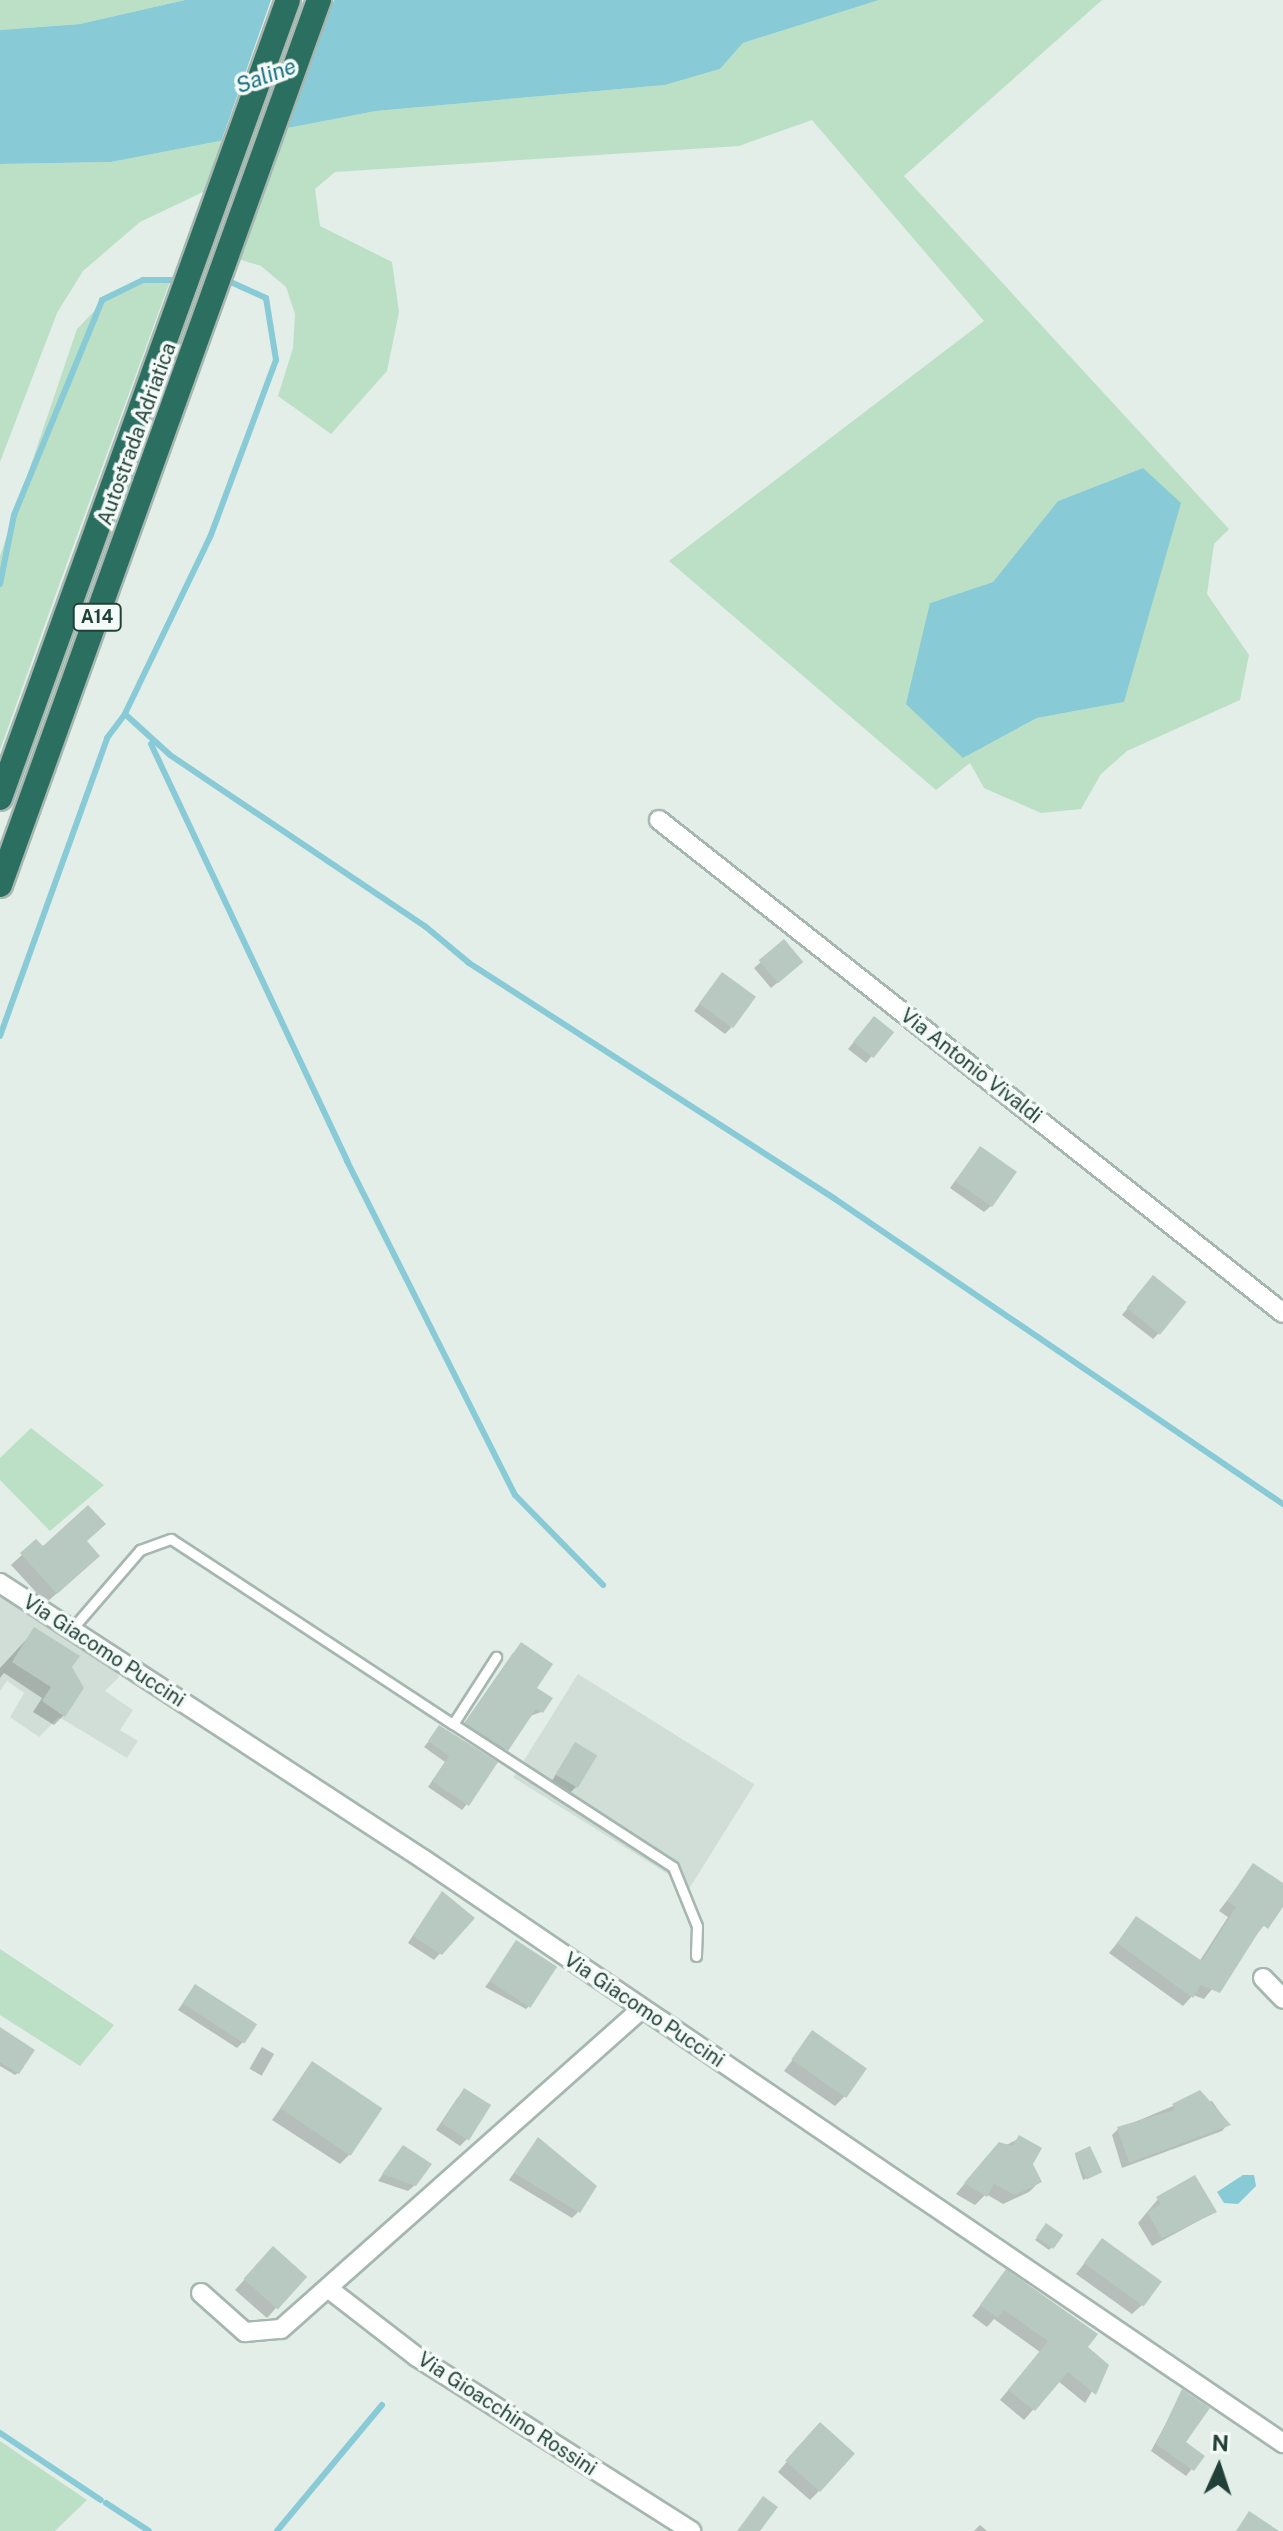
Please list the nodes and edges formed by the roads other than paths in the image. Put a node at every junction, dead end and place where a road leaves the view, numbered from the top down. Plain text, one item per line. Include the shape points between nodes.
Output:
1 (288, 0) edge
2 (319, 0) edge
3 (0, 798) edge
4 (659, 820) dead end
5 (0, 885) edge
6 (1283, 1313) edge
7 (0, 1583) edge
8 (71, 1630) junction
9 (496, 1657) dead end
10 (453, 1724) junction
11 (696, 1956) dead end
12 (1263, 1978) dead end
13 (1283, 1999) edge
14 (642, 2009) junction
15 (329, 2289) junction
16 (201, 2293) dead end
17 (1283, 2443) edge
18 (691, 2531) edge

1 - 3 highway, Autostrada Adriatica / A14
2 - 5 highway, Autostrada Adriatica / A14
4 - 6 street, Via Antonio Vivaldi
7 - 8 street, Via Giacomo Puccini
8 - 10 lane via 140,1550 171,1539
8 - 14 street, Via Giacomo Puccini
9 - 10 lane
10 - 11 lane via 673,1867 697,1926
12 - 13 street
14 - 15 street
14 - 17 street, Via Giacomo Puccini
15 - 16 street via 268,2336 245,2332
15 - 18 street, Via Gioacchino Rossini via 417,2357

